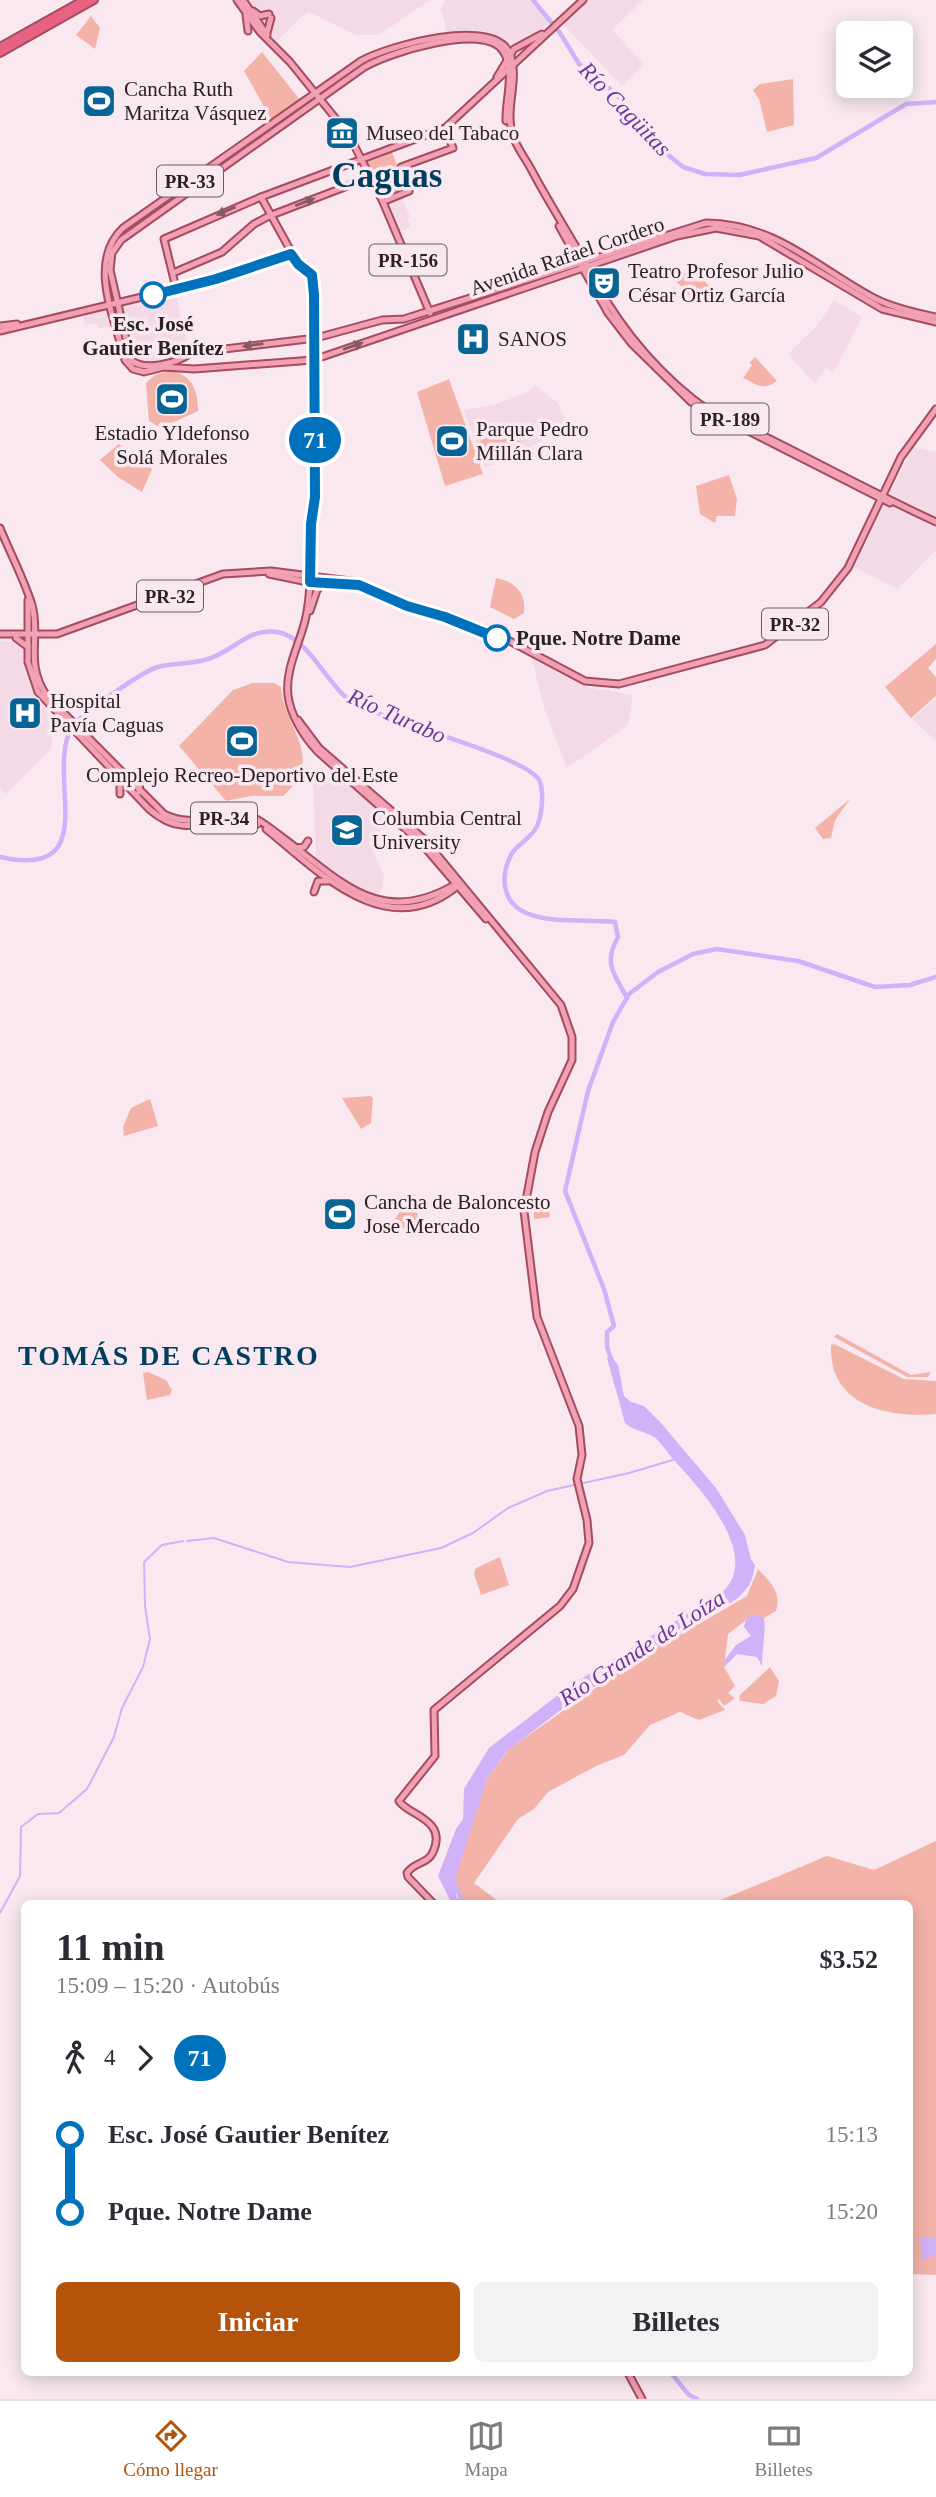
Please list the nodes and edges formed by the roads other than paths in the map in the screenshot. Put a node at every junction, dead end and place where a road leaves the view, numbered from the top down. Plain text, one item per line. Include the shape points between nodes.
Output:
1 (94, 0) edge
2 (101, 0) edge
3 (237, 0) edge
4 (243, 0) edge
5 (580, 0) edge
6 (82, 1) edge
7 (246, 8) junction
8 (73, 12) junction
9 (248, 31) dead end
10 (544, 34) junction
11 (269, 38) junction
12 (494, 40) junction
13 (529, 42) junction
14 (0, 47) edge
15 (499, 47) junction
16 (0, 53) edge
17 (508, 57) junction
18 (509, 69) junction
19 (494, 82) junction
20 (309, 85) junction
21 (325, 86) junction
22 (508, 91) junction
23 (318, 95) junction
24 (445, 128) junction
25 (366, 158) junction
26 (371, 177) junction
27 (261, 197) junction
28 (542, 197) junction
29 (385, 201) junction
30 (553, 208) junction
31 (562, 209) dead end
32 (269, 216) junction
33 (706, 223) junction
34 (720, 228) junction
35 (696, 230) junction
36 (569, 238) junction
37 (575, 250) junction
38 (610, 253) junction
39 (291, 254) junction
40 (603, 260) junction
41 (584, 264) junction
42 (566, 270) junction
43 (173, 273) junction
44 (591, 278) junction
45 (176, 289) junction
46 (599, 293) junction
47 (114, 303) junction
48 (430, 313) junction
49 (936, 317) edge
50 (936, 323) edge
51 (0, 328) edge
52 (316, 338) junction
53 (317, 359) junction
54 (181, 364) junction
55 (936, 412) edge
56 (867, 488) junction
57 (884, 497) junction
58 (893, 502) junction
59 (936, 522) edge
60 (0, 528) edge
61 (278, 571) junction
62 (229, 573) junction
63 (250, 573) junction
64 (311, 580) junction
65 (326, 582) junction
66 (310, 611) junction
67 (31, 617) junction
68 (0, 636) edge
69 (16, 636) junction
70 (31, 636) junction
71 (43, 636) junction
72 (300, 638) junction
73 (30, 647) junction
74 (521, 647) junction
75 (298, 720) junction
76 (306, 729) junction
77 (311, 745) junction
78 (337, 763) junction
79 (120, 776) junction
80 (360, 786) junction
81 (138, 794) junction
82 (308, 842) dead end
83 (297, 848) junction
84 (436, 854) junction
85 (443, 869) junction
86 (457, 885) junction
87 (337, 886) junction
88 (314, 892) dead end
89 (446, 892) junction
90 (471, 902) junction
91 (480, 906) junction
92 (496, 928) junction
93 (430, 1900) edge
94 (630, 2376) edge
95 (642, 2399) edge

1 - 8 highway
2 - 8 highway
3 - 7 main road
4 - 7 main road
5 - 10 main road
6 - 14 highway
7 - 9 main road
7 - 11 main road
7 - 11 main road via 270,16 266,26
8 - 16 highway
10 - 13 main road
10 - 18 main road
11 - 20 main road
12 - 13 main road
12 - 17 main road via 504,45
12 - 21 main road, PR-33 via 432,38 400,44 361,61
13 - 17 main road
15 - 17 main road
15 - 18 main road
15 - 23 main road, PR-33 via 468,42 419,44 379,58
17 - 18 main road
18 - 19 main road
18 - 22 main road, PR-189
18 - 30 main road, PR-189 via 512,134
19 - 22 main road via 503,82
19 - 24 main road
20 - 21 main road
20 - 23 main road
21 - 23 main road, PR-33
22 - 28 main road, PR-189 via 505,111 510,136
23 - 25 main road
23 - 47 main road, PR-33 via 121,240 112,253 110,270
24 - 25 main road
24 - 29 main road via 453,148 401,167 407,192
25 - 26 main road
25 - 27 main road
26 - 29 main road
32 -> 26 main road
27 - 32 main road
27 -> 43 main road via 164,239
28 - 30 main road
28 - 36 main road, PR-189
29 - 48 main road, PR-156
30 - 36 main road, PR-189
31 - 36 main road
32 - 39 main road
32 - 43 main road via 254,223 222,252
33 - 34 main road
33 - 35 main road
33 - 38 main road, Avenida Rafael Cordero
33 - 49 main road, Avenida Rafael Cordero via 762,231 877,300
34 - 35 main road, Avenida Rafael Cordero
34 - 50 main road, Avenida Rafael Cordero via 759,236 882,309
35 - 40 main road, Avenida Rafael Cordero
36 - 37 main road, PR-189
37 - 38 main road via 591,256
37 - 41 main road, PR-189
37 - 42 main road
38 - 41 main road, Avenida Rafael Cordero
39 - 45 main road
39 - 52 main road via 312,275
40 - 41 main road, Avenida Rafael Cordero
40 - 44 main road via 593,268
41 - 42 main road, Avenida Rafael Cordero
41 - 44 main road, PR-189
42 - 44 main road
42 - 48 main road, Avenida Rafael Cordero
53 -> 42 main road, Avenida Rafael Cordero
43 - 45 main road
44 - 46 main road, PR-189
45 - 47 main road
46 - 56 main road, PR-189 via 634,341 694,399
46 - 57 main road, PR-189 via 631,344 691,402
47 - 51 main road
47 - 54 main road, PR-33 via 129,356 136,365
48 - 52 main road, Avenida Rafael Cordero
52 - 53 main road
52 -> 54 main road, PR-33 via 191,354
53 - 54 main road, Avenida Rafael Cordero / PR-33 via 194,369
53 - 64 main road
55 - 57 main road, PR-32 via 906,448
56 - 57 main road
56 - 57 main road, PR-189
57 - 58 main road, PR-189
57 - 58 main road
57 - 74 main road, PR-32 via 837,586 775,640 619,684 583,681
58 - 59 main road, PR-189
60 - 67 main road, PR-34 via 28,597
61 - 62 main road, PR-32
61 - 63 main road
61 - 64 main road, PR-32
62 - 63 main road
62 - 71 main road, PR-32
63 - 64 main road, PR-32
63 - 71 main road, PR-32 via 222,577 64,635
64 - 65 main road, PR-32
64 - 66 main road
64 - 72 main road
64 - 74 main road, PR-32 via 358,582
65 - 66 main road via 317,590
65 - 74 main road, PR-32 via 359,585
66 - 72 main road
67 - 69 main road via 26,629
67 - 70 main road, PR-34
67 - 71 main road
68 - 69 main road, PR-32
69 - 70 main road, PR-32
69 - 73 main road
70 - 71 main road, PR-32
70 - 73 main road, PR-34
71 - 73 main road
72 - 75 main road via 288,693
73 - 79 main road, PR-34 via 40,684
75 - 76 main road
75 - 77 main road
76 - 77 main road
76 - 78 main road
77 - 78 main road
77 - 80 main road via 314,753
78 - 80 main road
79 - 81 main road, PR-34
79 - 81 main road via 139,778
79 - 81 main road via 122,795
80 - 84 main road
80 - 85 main road via 415,836
81 - 83 main road, PR-34 via 164,814 185,822 242,812
81 - 87 main road, PR-34 via 160,818 180,826 249,819
82 - 83 main road
83 - 89 main road, PR-34 via 343,885 381,902 420,901
84 - 86 main road
84 - 91 main road
85 - 86 main road
85 - 89 main road
86 - 89 main road, PR-34
86 - 90 main road
86 - 91 main road
87 - 88 main road via 321,880
87 - 89 main road, PR-34 via 362,900 397,908 424,904
89 - 90 main road
90 - 92 main road
91 - 92 main road
92 - 93 main road via 561,1005 570,1026 572,1060 535,1152 524,1211 537,1317 579,1426 582,1455 577,1479 588,1550 570,1594 554,1612 434,1710 435,1756 399,1801 425,1816 434,1834 433,1854 407,1872
94 - 95 main road

